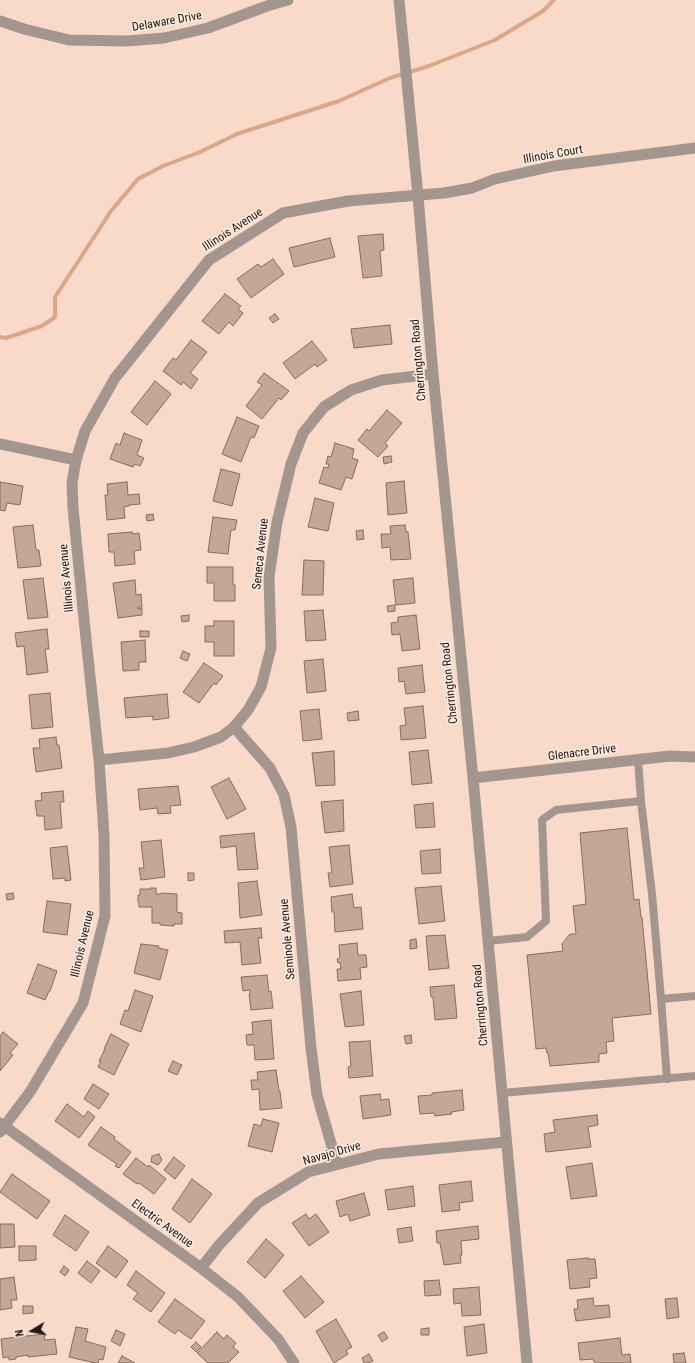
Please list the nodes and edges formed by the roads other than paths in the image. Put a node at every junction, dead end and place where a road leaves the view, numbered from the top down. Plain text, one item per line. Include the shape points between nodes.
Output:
1 (288, 0) edge
2 (398, 0) edge
3 (0, 21) edge
4 (695, 148) edge
5 (418, 196) junction
6 (433, 374) junction
7 (0, 444) edge
8 (76, 460) junction
9 (234, 727) junction
10 (695, 757) edge
11 (638, 759) junction
12 (99, 760) junction
13 (473, 778) junction
14 (641, 801) junction
15 (488, 941) junction
16 (695, 996) edge
17 (661, 999) junction
18 (695, 1076) edge
19 (667, 1079) junction
20 (502, 1093) junction
21 (1, 1127) edge
22 (506, 1142) junction
23 (337, 1164) junction
24 (201, 1268) junction
25 (294, 1363) edge
26 (527, 1363) edge

1 - 3 street, Delaware Drive via 208,28 164,38 127,42 70,40
2 - 5 street, Cherrington Road
4 - 5 street, Illinois Court via 554,166 495,179 472,188
5 - 6 street, Cherrington Road
5 - 8 street, Illinois Avenue via 348,201 284,213 209,260 115,378 85,431
6 - 9 street, Seneca Avenue via 382,380 351,390 324,407 303,434 291,464 277,522 269,577 271,648 261,687 248,710
6 - 13 street, Cherrington Road
7 - 8 street
8 - 12 street, Illinois Avenue via 72,483 73,508
9 - 12 street, Seneca Avenue via 221,737 194,747 168,753
9 - 23 street, Seminole Avenue via 270,768 284,795 291,827 317,1095
10 - 11 street, Glenacre Drive
11 - 13 street, Glenacre Drive
11 - 14 lane
12 - 21 street, Illinois Avenue via 104,835 105,916 83,1003 30,1092
13 - 15 street, Cherrington Road
14 - 15 lane via 556,810 542,820 546,921 527,938
14 - 17 lane
15 - 20 street, Cherrington Road
16 - 17 lane
17 - 19 lane
18 - 19 lane
19 - 20 lane
20 - 22 street, Cherrington Road
21 - 24 street, Electric Avenue
22 - 23 street, Navajo Drive via 379,1154
22 - 26 street, Cherrington Road
23 - 24 street, Navajo Drive via 308,1172 258,1203
24 - 25 street, Electric Avenue via 238,1297 278,1339

